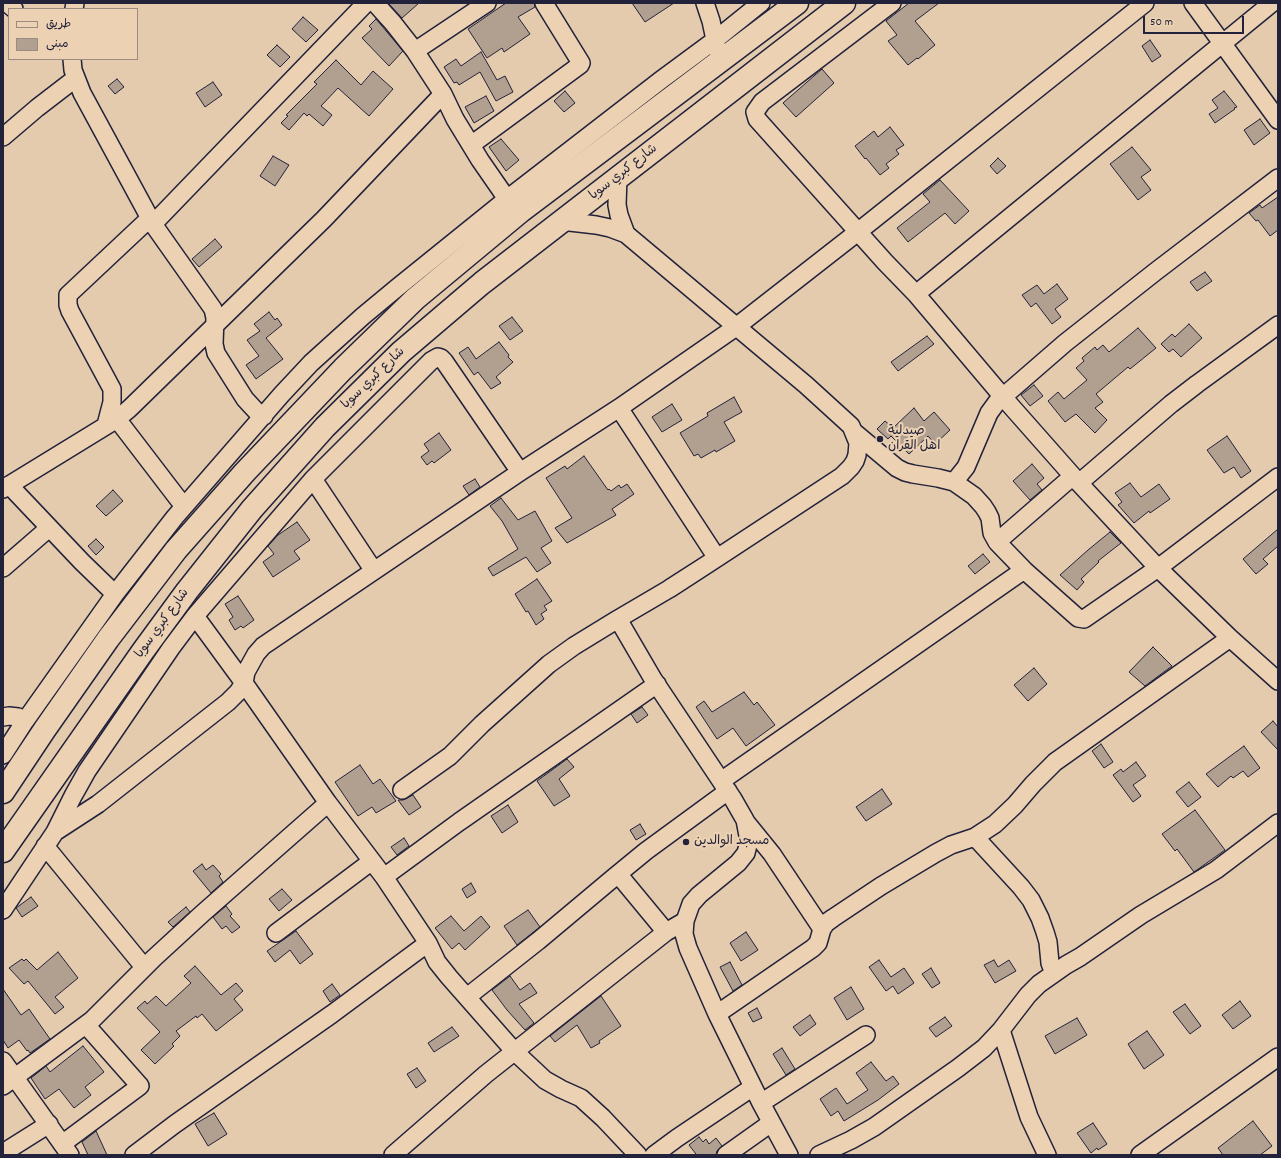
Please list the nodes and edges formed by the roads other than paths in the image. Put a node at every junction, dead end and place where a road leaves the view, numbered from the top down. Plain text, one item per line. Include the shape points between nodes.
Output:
1 (366, 3) edge
2 (375, 3) edge
3 (487, 3) edge
4 (544, 3) edge
5 (705, 3) edge
6 (761, 3) edge
7 (797, 3) edge
8 (844, 3) edge
9 (892, 3) edge
10 (1145, 3) edge
11 (1194, 3) edge
12 (1272, 3) edge
13 (715, 40) junction
14 (1222, 43) junction
15 (415, 51) junction
16 (719, 61) junction
17 (72, 65) edge
18 (443, 94) junction
19 (1278, 120) edge
20 (3, 137) edge
21 (471, 145) junction
22 (618, 177) junction
23 (1278, 178) edge
24 (507, 199) junction
25 (151, 221) junction
26 (561, 221) junction
27 (859, 231) junction
28 (626, 234) junction
29 (916, 294) junction
30 (215, 324) junction
31 (1278, 325) edge
32 (736, 327) junction
33 (1003, 397) junction
34 (619, 408) junction
35 (260, 414) junction
36 (111, 422) junction
37 (854, 432) junction
38 (268, 446) junction
39 (290, 466) junction
40 (520, 472) junction
41 (1278, 477) edge
42 (313, 480) junction
43 (1076, 480) junction
44 (954, 482) junction
45 (6, 487) edge
46 (179, 500) junction
47 (49, 528) junction
48 (997, 542) junction
49 (718, 558) junction
50 (3, 568) edge
51 (1158, 568) junction
52 (1024, 570) junction
53 (374, 571) junction
54 (112, 591) junction
55 (195, 616) junction
56 (618, 618) junction
57 (1230, 638) junction
58 (1278, 681) edge
59 (244, 683) junction
60 (657, 684) junction
61 (3, 717) edge
62 (25, 721) junction
63 (3, 755) edge
64 (724, 786) junction
65 (402, 790) dead end
66 (3, 792) edge
67 (328, 803) junction
68 (745, 820) junction
69 (1278, 823) edge
70 (55, 832) junction
71 (975, 837) junction
72 (46, 846) junction
73 (3, 851) edge
74 (372, 861) junction
75 (618, 874) junction
76 (384, 877) junction
77 (3, 910) edge
78 (685, 921) junction
79 (822, 929) junction
80 (666, 932) junction
81 (276, 933) dead end
82 (428, 943) junction
83 (144, 967) junction
84 (1054, 973) junction
85 (467, 997) junction
86 (718, 1014) junction
87 (86, 1025) junction
88 (1001, 1030) junction
89 (866, 1035) dead end
90 (515, 1052) junction
91 (1278, 1056) edge
92 (3, 1061) edge
93 (9, 1081) edge
94 (753, 1087) junction
95 (761, 1103) junction
96 (771, 1123) junction
97 (50, 1124) junction
98 (66, 1149) edge
99 (3, 1153) edge
100 (134, 1155) edge
101 (392, 1155) edge
102 (638, 1155) edge
103 (654, 1155) edge
104 (726, 1155) edge
105 (789, 1155) edge
106 (819, 1155) edge
107 (1047, 1155) edge
108 (1140, 1155) edge

1 - 25 street
2 - 15 street
3 - 15 street
4 - 21 street via 581,63 580,66
5 - 13 street
6 - 13 street
7 - 16 highway
8 - 22 highway, شارع كبري سوبا
9 - 27 street via 762,102 755,112 761,124
10 - 27 street
11 - 14 street
12 - 14 street
13 - 16 street
13 - 24 street
14 - 19 street
14 - 29 street
15 - 18 street
16 - 38 highway via 521,210 415,300
17 - 20 street via 37,108
17 - 25 street via 82,93
18 - 21 street
18 - 30 street via 324,219
21 - 24 street
22 - 26 highway, شارع كبري سوبا
22 - 28 street via 617,205
23 - 33 street via 1065,343
24 - 35 street via 363,316
25 - 30 street via 212,309
25 - 36 street via 68,295 70,311 112,389
26 - 28 street via 603,226
26 - 39 highway, شارع كبري سوبا via 482,283 401,352 325,427
27 - 29 street
27 - 32 street
28 - 32 street
29 - 33 street
30 - 35 street via 216,353 248,403
30 - 36 street via 158,381
31 - 43 street via 1197,384
32 - 34 street
32 - 37 street via 806,384
33 - 43 street
33 - 44 street via 992,408 970,460
34 - 40 street
34 - 49 street
35 - 46 street
35 - 54 street
36 - 45 street
36 - 46 street
37 - 44 street via 889,462 905,472
37 - 49 street via 859,448 855,461 847,472
38 - 39 highway
38 - 66 highway via 156,575 71,692
39 - 73 highway, شارع كبري سوبا via 187,591
40 - 42 street via 444,361 438,357 430,361
40 - 53 street
41 - 51 street
42 - 53 street
42 - 55 street
43 - 48 street
43 - 51 street
44 - 48 street via 983,506 990,518 992,533
45 - 47 street
46 - 54 street
47 - 50 street
47 - 54 street
48 - 52 street
49 - 56 street
51 - 52 street via 1084,619 1078,618
51 - 57 street
52 - 64 street
53 - 59 street via 263,646 246,672
54 - 62 street
55 - 59 street
55 - 70 street via 87,771
56 - 60 street
56 - 65 street via 549,664 450,756
57 - 58 street
57 - 71 street via 1055,762 1004,816
59 - 67 street
59 - 70 street via 228,702 98,804
60 - 64 street
60 - 76 street
61 - 62 street via 18,717
62 - 63 street
64 - 68 street
64 - 75 street
67 - 74 street
67 - 83 street
68 - 78 street via 749,840 746,852 732,868 695,899 688,909
68 - 79 street via 772,854
69 - 84 street via 1216,870 1141,915
70 - 72 street
71 - 79 street via 936,853 833,918
71 - 84 street via 1031,900 1045,932
72 - 77 street
72 - 83 street
74 - 76 street
74 - 81 street
75 - 80 street
75 - 85 street
76 - 82 street
78 - 80 street
78 - 86 street via 684,934 688,948
79 - 86 street via 818,943 813,948
80 - 90 street
82 - 85 street via 437,962
82 - 100 street
83 - 87 street
84 - 88 street via 1028,995
85 - 90 street
86 - 94 street
87 - 93 street
87 - 98 street via 140,1086
88 - 106 street via 984,1048 927,1091 851,1140
88 - 107 street via 1029,1117
89 - 95 street
90 - 101 street
90 - 102 street via 545,1080 581,1098
91 - 108 street
92 - 93 street
93 - 97 street
94 - 95 street
94 - 103 street
95 - 96 street
96 - 104 street
96 - 105 street
97 - 98 street
97 - 99 street

